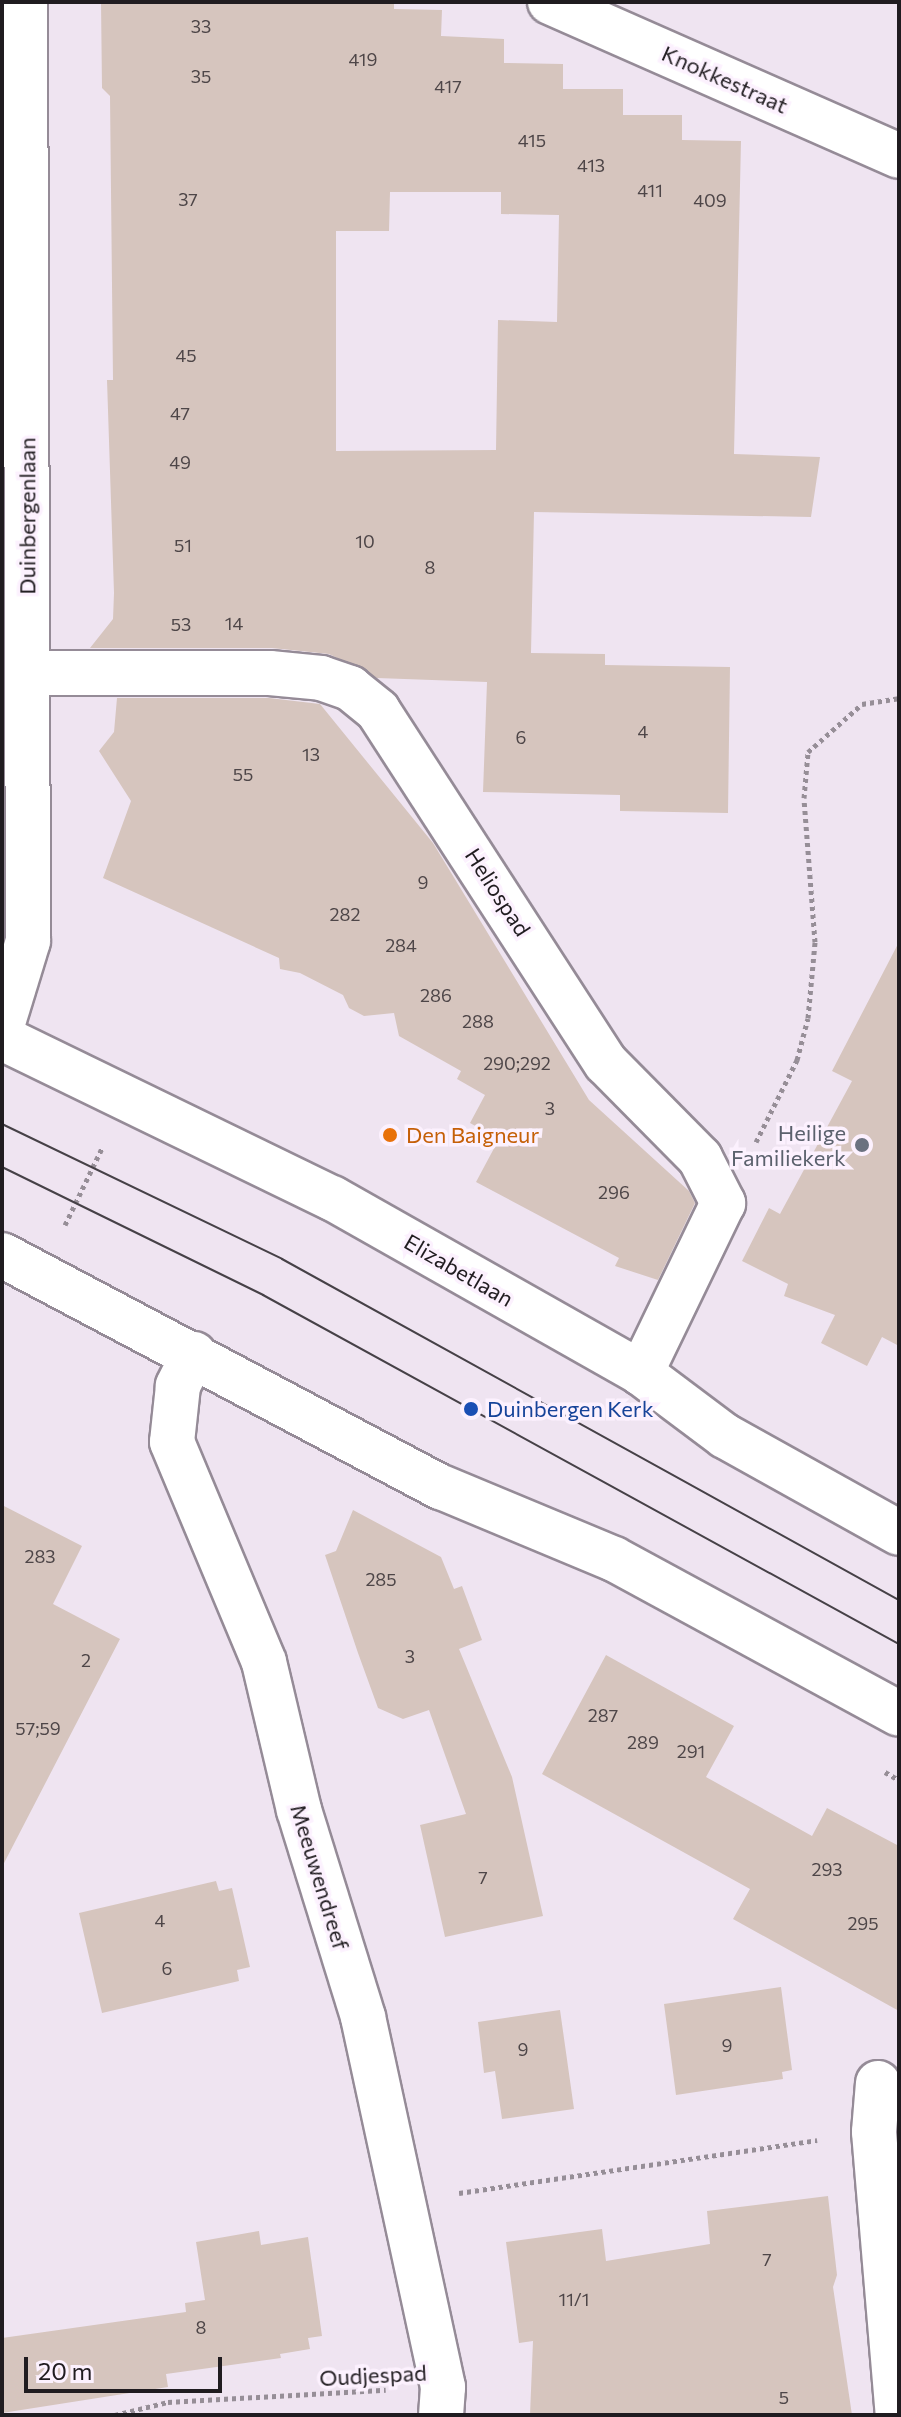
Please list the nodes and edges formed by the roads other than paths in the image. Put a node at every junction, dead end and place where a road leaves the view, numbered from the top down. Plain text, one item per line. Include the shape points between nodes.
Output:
1 (25, 2) edge
2 (550, 2) edge
3 (899, 156) edge
4 (28, 673) junction
5 (2, 1026) edge
6 (2, 1038) edge
7 (2, 1255) edge
8 (194, 1354) junction
9 (641, 1373) junction
10 (899, 1533) edge
11 (899, 1714) edge
12 (878, 2083) dead end
13 (442, 2401) edge
14 (898, 2415) edge

1 - 4 street, Duinbergenlaan
2 - 3 street, Knokkestraat
4 - 5 street, Duinbergenlaan via 28,941
4 - 9 street, Heliospad via 270,673 321,678 350,688 378,711 606,1063 700,1158 723,1203
6 - 9 street, Elizabetlaan via 332,1198
7 - 8 street
8 - 11 street via 441,1487 614,1559
8 - 13 street, Meeuwendreef via 178,1386 172,1442 264,1662 299,1810 363,2017 405,2201
9 - 10 street, Elizabetlaan via 725,1436
12 - 14 street via 874,2132

